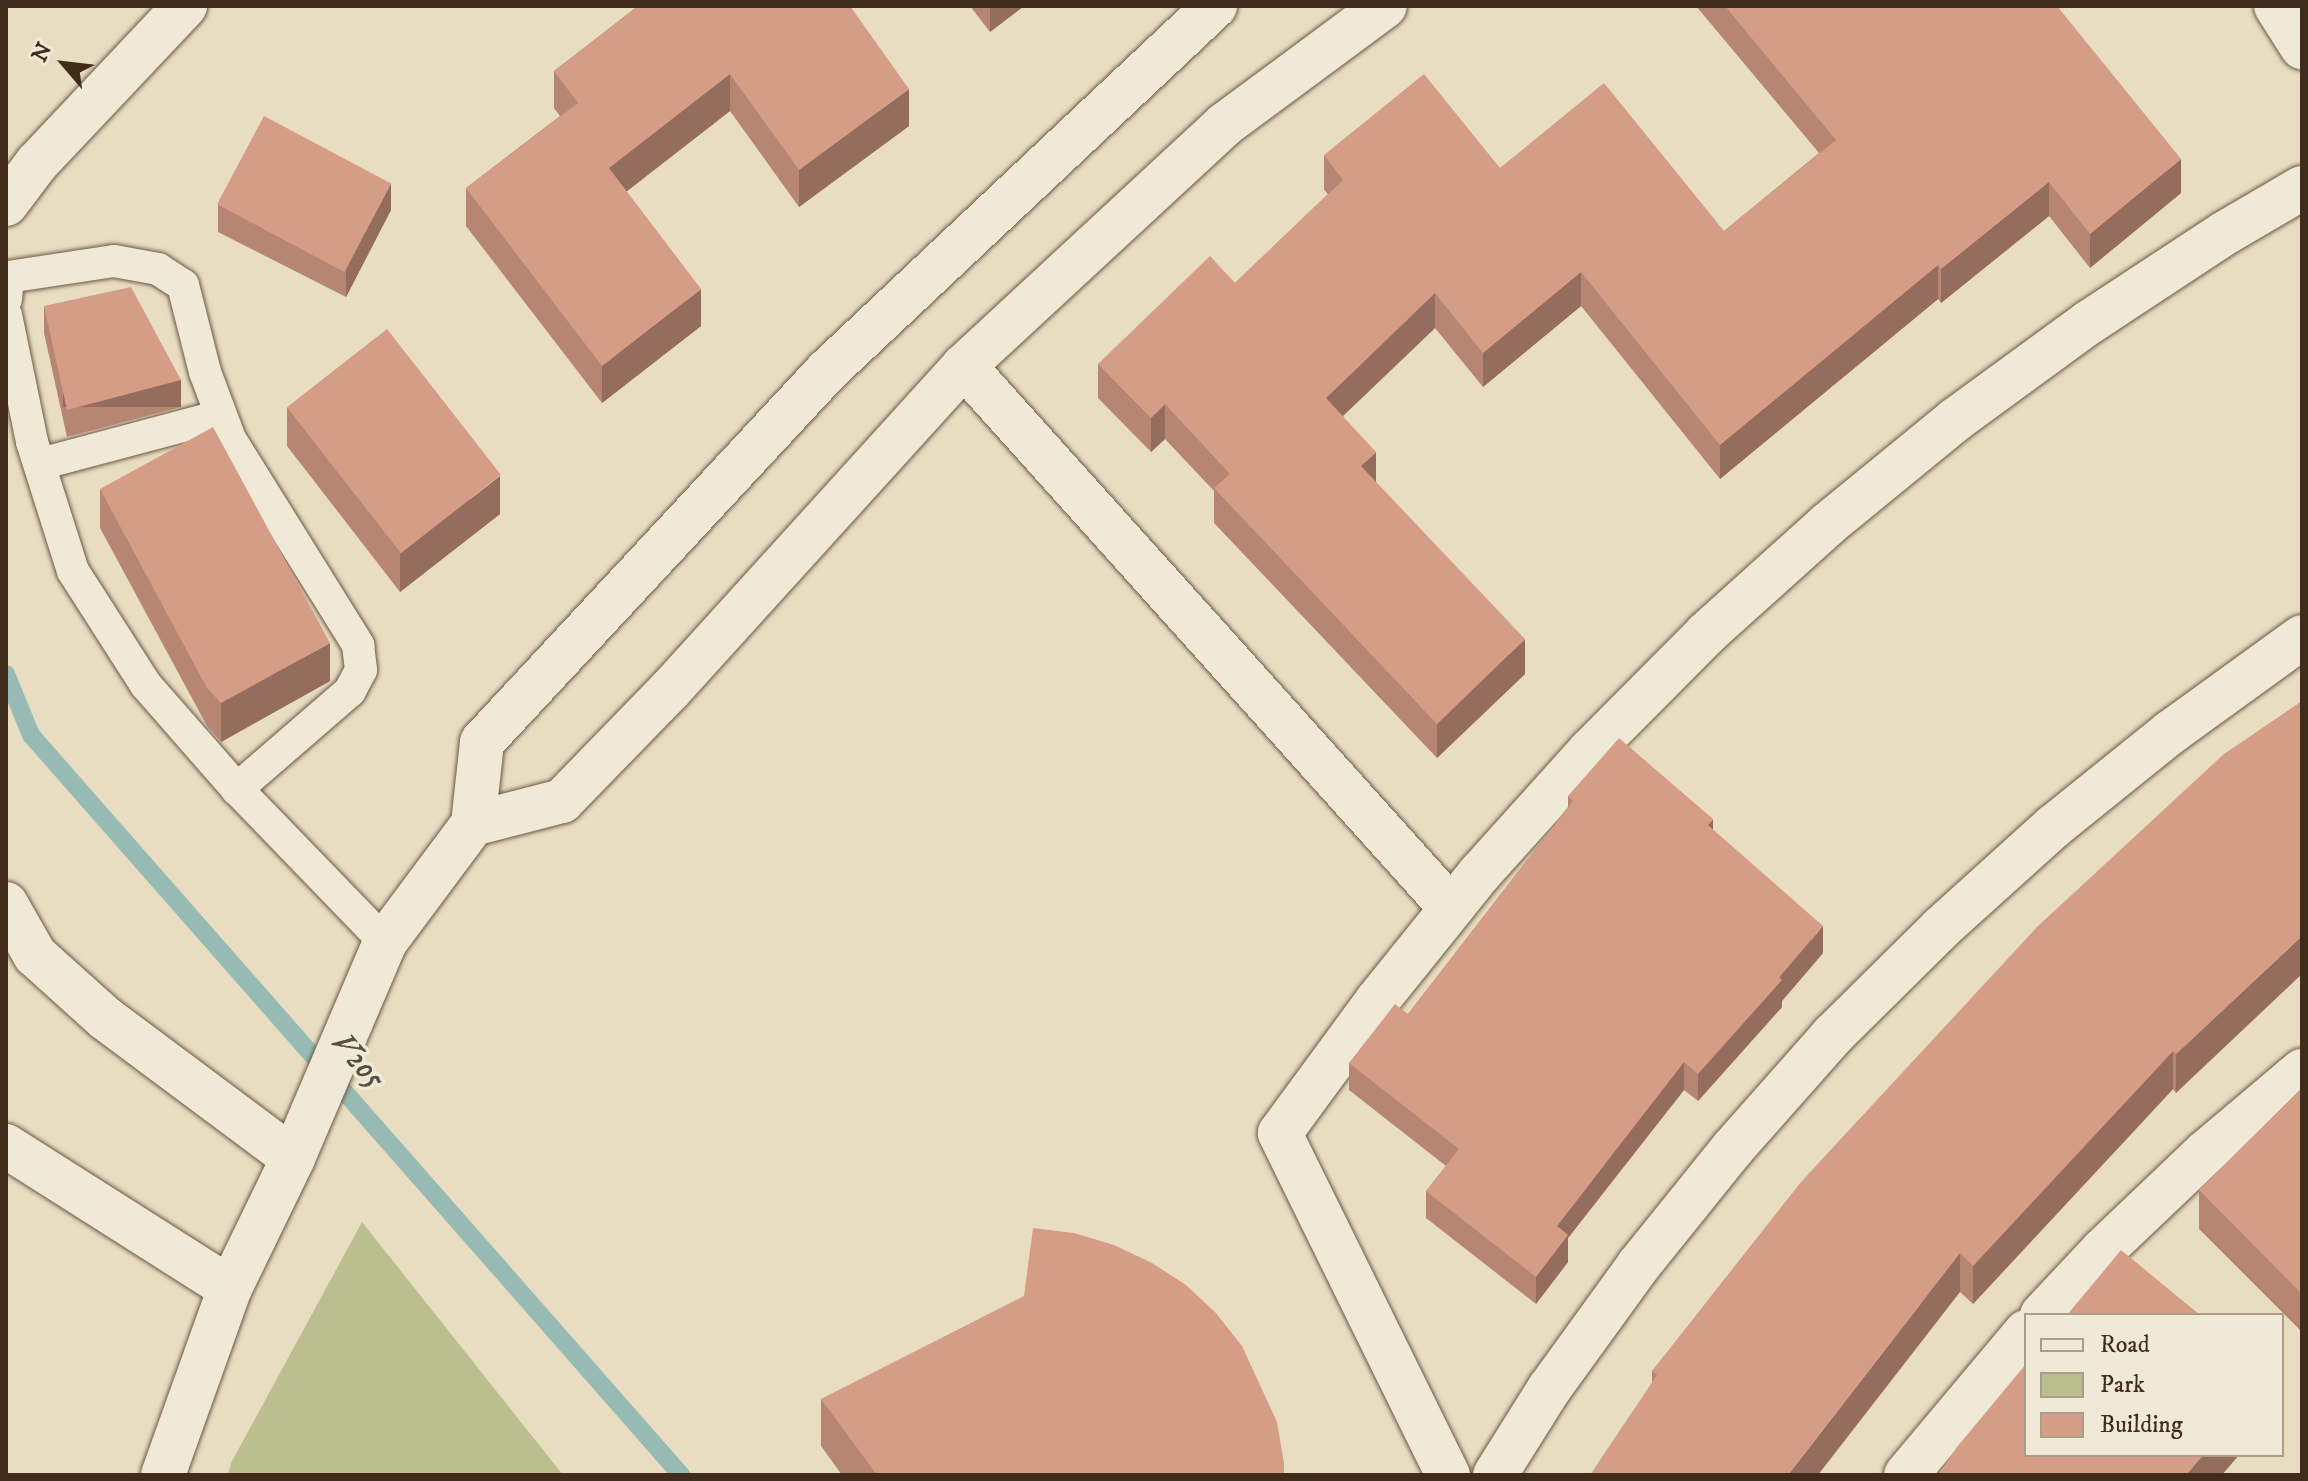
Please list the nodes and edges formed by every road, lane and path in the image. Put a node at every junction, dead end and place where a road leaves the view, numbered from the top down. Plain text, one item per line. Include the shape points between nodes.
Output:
1 (185, 6) edge
2 (1215, 6) edge
3 (1385, 6) edge
4 (2276, 6) edge
5 (2302, 47) edge
6 (2302, 188) edge
7 (6, 204) edge
8 (6, 299) edge
9 (6, 315) edge
10 (964, 366) junction
11 (221, 416) junction
12 (40, 464) junction
13 (2302, 637) edge
14 (237, 789) junction
15 (473, 824) junction
16 (6, 904) edge
17 (1451, 908) junction
18 (385, 942) junction
19 (2302, 1071) edge
20 (6, 1146) edge
21 (293, 1158) junction
22 (230, 1288) junction
23 (2044, 1313) edge
24 (2024, 1334) edge
25 (163, 1475) edge
26 (1448, 1475) edge
27 (1495, 1475) edge
28 (1906, 1475) edge

1 - 7 street via 37,163
2 - 15 street via 827,371 482,742
3 - 10 street via 1224,125
4 - 5 street
6 - 17 street via 2088,323 1955,420 1828,524 1706,634 1590,751
8 - 11 lane via 8,277 114,261 158,269 183,285
9 - 12 lane
10 - 15 street via 671,689 562,801
10 - 17 street
11 - 12 lane
11 - 14 lane via 230,439 358,645 361,670 350,691
12 - 14 lane via 73,571 146,685
13 - 27 street via 2054,826 1833,1035 1638,1266
14 - 18 lane
15 - 18 street
16 - 21 street via 35,955 105,1018
17 - 26 street via 1280,1133
18 - 21 street
19 - 23 street via 2206,1152
20 - 22 street
21 - 22 street
22 - 25 street
24 - 28 street

